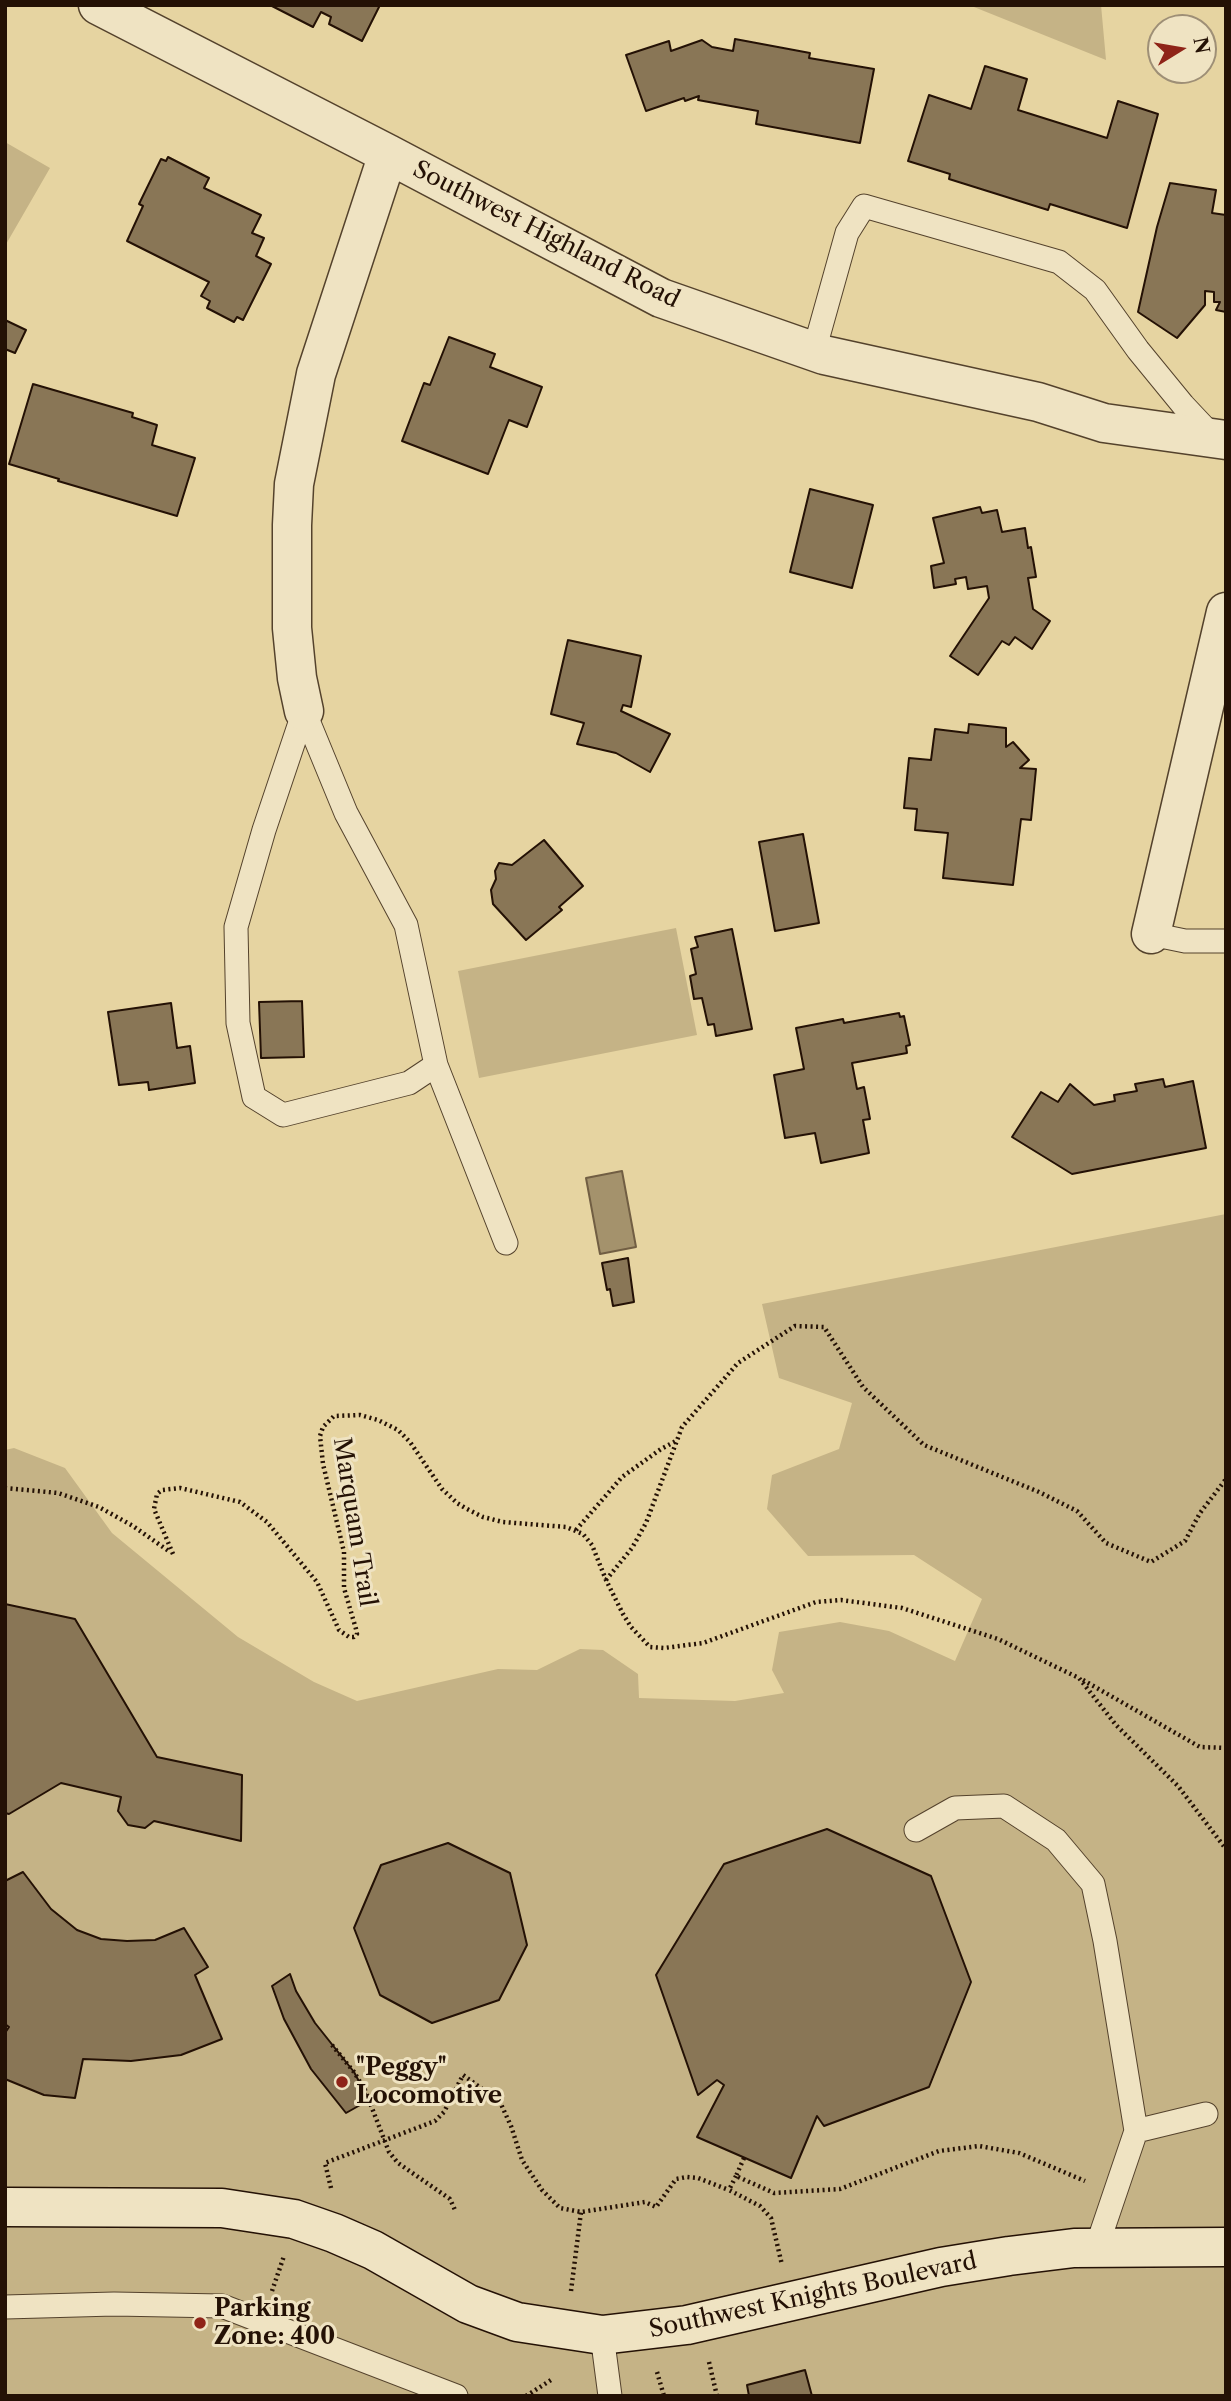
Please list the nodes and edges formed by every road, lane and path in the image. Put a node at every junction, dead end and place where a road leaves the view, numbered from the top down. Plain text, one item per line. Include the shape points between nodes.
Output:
1 (97, 5) edge
2 (388, 154) junction
3 (814, 351) junction
4 (1220, 440) edge
5 (1226, 612) edge
6 (304, 711) junction
7 (1151, 934) joint
8 (1226, 941) edge
9 (436, 1065) junction
10 (506, 1243) dead end
11 (677, 1441) junction
12 (1226, 1479) edge
13 (5, 1488) edge
14 (576, 1530) junction
15 (606, 1580) junction
16 (1079, 1678) junction
17 (1226, 1748) edge
18 (916, 1830) dead end
19 (1226, 1849) edge
20 (332, 2045) dead end
21 (1206, 2114) dead end
22 (1136, 2131) junction
23 (386, 2141) junction
24 (744, 2158) dead end
25 (736, 2176) junction
26 (331, 2189) dead end
27 (729, 2190) junction
28 (1113, 2199) junction
29 (5, 2207) edge
30 (455, 2210) dead end
31 (581, 2213) junction
32 (1226, 2248) edge
33 (1096, 2249) junction
34 (285, 2252) dead end
35 (783, 2269) dead end
36 (570, 2299) dead end
37 (5, 2307) edge
38 (263, 2320) junction
39 (602, 2335) junction
40 (709, 2362) dead end
41 (657, 2372) dead end
42 (551, 2380) dead end
43 (448, 2393) edge
44 (526, 2396) edge
45 (610, 2396) edge
46 (664, 2396) edge
47 (717, 2396) edge

1 - 2 street, Southwest Highland Road
2 - 3 street, Southwest Highland Road via 661,298
2 - 6 street via 316,374 294,484 292,628
3 - 4 street, Southwest Highland Road via 1038,402 1104,423
3 - 4 lane via 848,233 864,206 1059,262 1095,290 1183,405
5 - 7 street
6 - 9 lane via 346,813 406,925
6 - 9 lane via 236,927 238,1023 254,1097 283,1115 408,1083
7 - 8 lane via 1185,941
9 - 10 lane
11 - 12 path via 682,1427 738,1363 795,1326 824,1327 863,1387 924,1445 1077,1511 1106,1543 1151,1562 1185,1541
11 - 14 path via 622,1477
11 - 15 path via 646,1523
13 - 14 path, Marquam Trail via 58,1493 99,1507 173,1554 154,1509 162,1490 180,1488 240,1502 267,1522 317,1582 334,1621 349,1637 357,1634 344,1588 344,1552 320,1447 323,1427 334,1416 360,1415 398,1430 449,1497 483,1517
14 - 15 path via 592,1545
15 - 16 path via 631,1626 650,1647 703,1643 816,1602 841,1600 902,1608 938,1619 998,1639
16 - 17 path via 1200,1746
16 - 19 path via 1116,1725 1178,1786
18 - 22 lane via 955,1808 1004,1806 1056,1840 1093,1884
20 - 23 path via 365,2090
21 - 22 lane
22 - 28 lane
23 - 26 path via 325,2162
23 - 30 path via 388,2152 398,2163 450,2199
23 - 31 path via 435,2121 463,2075 500,2102 522,2160 542,2190 561,2208
24 - 25 path
25 - 27 path
25 - 28 path via 774,2193 840,2189 939,2151 979,2146 1019,2153 1104,2190
27 - 31 path via 687,2177 676,2179 656,2207 645,2202
27 - 35 path via 760,2206 771,2218
28 - 33 lane
29 - 39 street, Southwest Knights Boulevard via 222,2208 294,2219 373,2250 480,2309 517,2322
31 - 36 path
32 - 33 street, Southwest Knights Boulevard
33 - 39 street, Southwest Knights Boulevard via 1074,2248 941,2267 687,2325
34 - 38 path
37 - 38 lane via 222,2306
38 - 43 lane
39 - 45 lane
40 - 47 path
41 - 46 path
42 - 44 path

